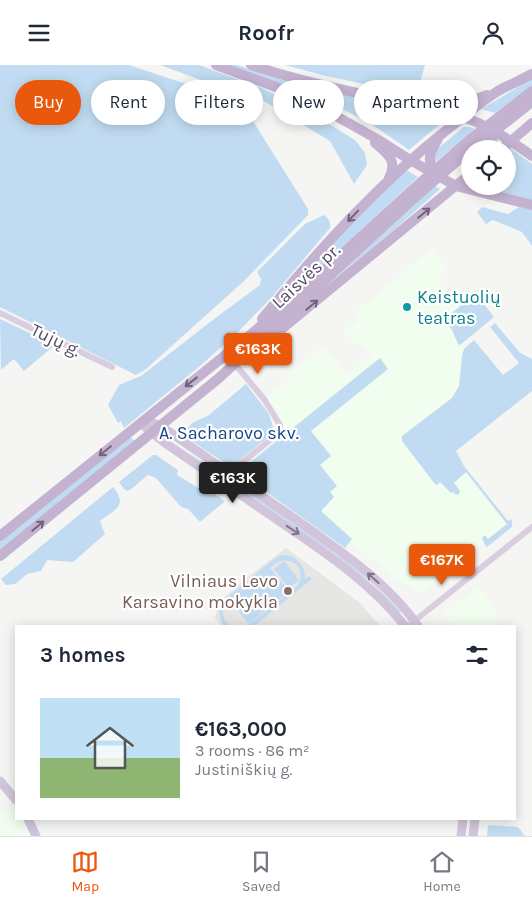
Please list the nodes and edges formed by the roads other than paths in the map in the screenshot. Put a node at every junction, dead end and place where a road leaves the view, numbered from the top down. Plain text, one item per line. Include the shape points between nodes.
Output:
1 (216, 65) edge
2 (251, 65) edge
3 (532, 74) edge
4 (498, 91) junction
5 (532, 91) edge
6 (354, 92) edge
7 (478, 98) edge
8 (532, 102) edge
9 (478, 106) edge
10 (478, 122) edge
11 (532, 123) edge
12 (452, 125) edge
13 (488, 128) junction
14 (359, 129) junction
15 (442, 133) junction
16 (483, 140) edge
17 (492, 140) edge
18 (508, 140) edge
19 (513, 140) edge
20 (516, 145) edge
21 (532, 156) edge
22 (461, 158) edge
23 (410, 160) junction
24 (442, 179) junction
25 (387, 181) junction
26 (461, 182) edge
27 (456, 186) junction
28 (532, 205) edge
29 (365, 237) junction
30 (0, 313) edge
31 (243, 341) junction
32 (244, 355) junction
33 (235, 364) junction
34 (112, 367) dead end
35 (143, 421) junction
36 (162, 426) junction
37 (152, 433) junction
38 (229, 473) junction
39 (532, 527) edge
40 (0, 535) edge
41 (0, 557) edge
42 (411, 625) edge
43 (0, 781) edge
44 (15, 799) edge
45 (28, 820) edge
46 (463, 820) edge
47 (475, 820) edge
48 (36, 836) edge
49 (461, 836) edge
50 (473, 836) edge

1 - 14 main road via 276,87
2 - 6 main road
3 - 4 main road, Laisvės pr.
4 - 7 main road
4 - 9 main road, Laisvės pr.
5 - 29 main road, Laisvės pr. via 468,141
8 - 16 main road, Laisvės pr.
10 - 13 main road
11 - 19 main road
12 - 15 main road, Laisvės pr.
13 - 17 main road
13 - 18 main road
14 - 23 main road
14 - 25 main road via 392,160 393,168
15 - 23 main road, Laisvės pr.
15 - 24 main road via 430,158 431,168
20 - 21 main road
22 - 29 main road, Laisvės pr.
23 - 24 main road
23 - 25 main road, Laisvės pr.
24 - 27 main road
25 -> 31 main road, Laisvės pr. via 299,273
26 - 27 main road
27 - 28 main road
32 -> 27 main road via 271,339
29 - 31 main road, Laisvės pr.
29 - 32 main road, Laisvės pr.
30 - 34 street, Tujų g.
31 -> 35 main road, Laisvės pr.
32 - 33 main road, Laisvės pr.
33 - 36 main road, Laisvės pr.
33 - 38 street via 264,399 280,425 279,433
35 - 36 main road
35 - 37 main road
35 -> 40 main road, Laisvės pr.
36 - 37 main road, Laisvės pr.
36 - 38 main road
41 -> 37 main road, Laisvės pr.
37 -> 42 main road via 329,555
42 -> 38 main road via 394,598 362,569
39 - 42 street
43 - 44 main road
45 - 48 main road
46 - 49 main road
47 - 50 main road

